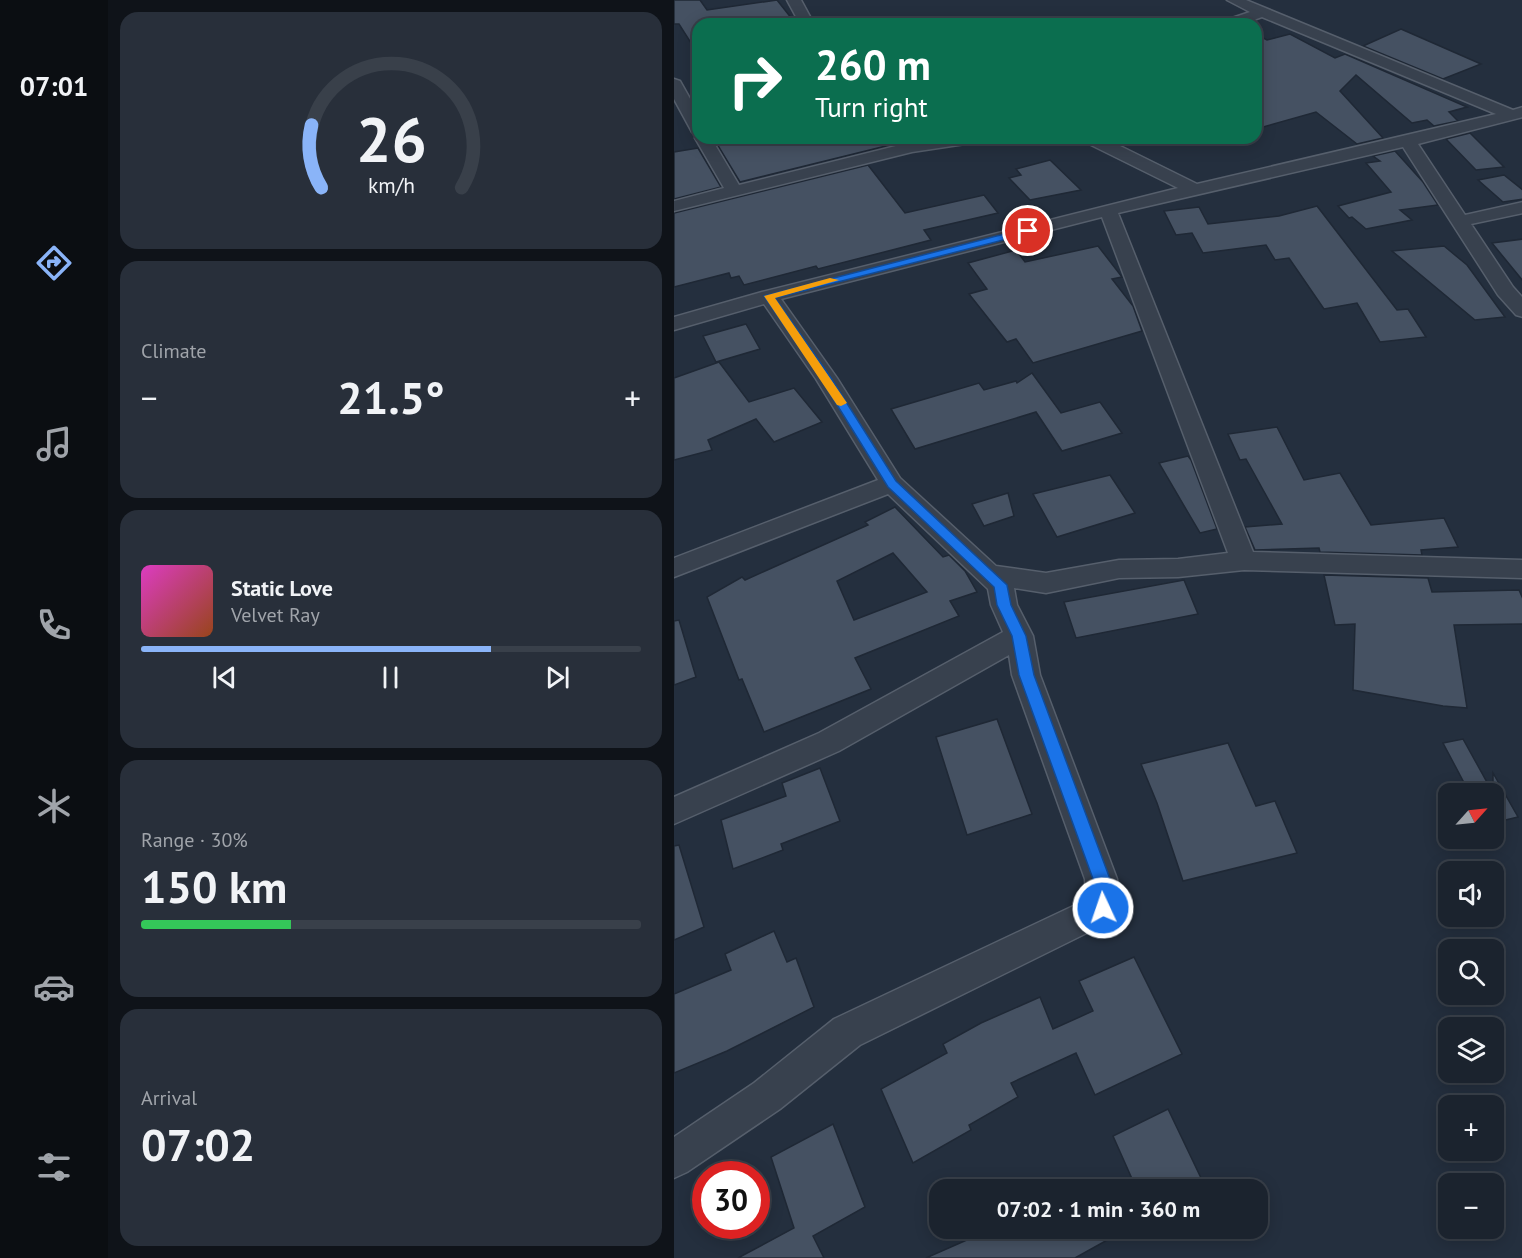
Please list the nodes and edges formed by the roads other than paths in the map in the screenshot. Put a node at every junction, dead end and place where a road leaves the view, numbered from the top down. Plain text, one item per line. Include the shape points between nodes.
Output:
1 (794, 0) edge
2 (1234, 0) edge
3 (1262, 12) junction
4 (804, 18) edge
5 (1245, 18) edge
6 (674, 84) edge
7 (1517, 114) edge
8 (692, 117) edge
9 (1408, 141) junction
10 (707, 144) edge
11 (906, 144) edge
12 (932, 144) edge
13 (1103, 144) edge
14 (912, 147) junction
15 (1195, 190) junction
16 (734, 191) junction
17 (674, 206) edge
18 (1523, 207) edge
19 (1108, 210) junction
20 (1461, 221) junction
21 (769, 296) junction
22 (1523, 311) edge
23 (674, 324) edge
24 (892, 484) junction
25 (1244, 561) junction
26 (674, 568) edge
27 (1523, 568) edge
28 (990, 575) junction
29 (1019, 636) junction
30 (674, 811) edge
31 (674, 1160) edge

1 - 4 street
2 - 3 street
3 - 5 street
3 - 7 street
6 - 8 street
7 - 9 street
9 - 15 street
9 - 20 street
10 - 16 street
11 - 14 street
12 - 14 street
13 - 15 street
14 - 16 street
15 - 19 street
16 - 17 street
18 - 20 street
19 - 21 street
19 - 25 street
20 - 22 street via 1505,291
21 - 23 street
21 - 24 street
24 - 26 street
24 - 28 street
25 - 27 street
25 - 28 street via 1119,569 1046,583
28 - 29 street via 1001,585 1004,605
29 - 30 street via 829,742
29 - 31 street via 1026,675 1102,879 1103,908 847,1032 767,1096

